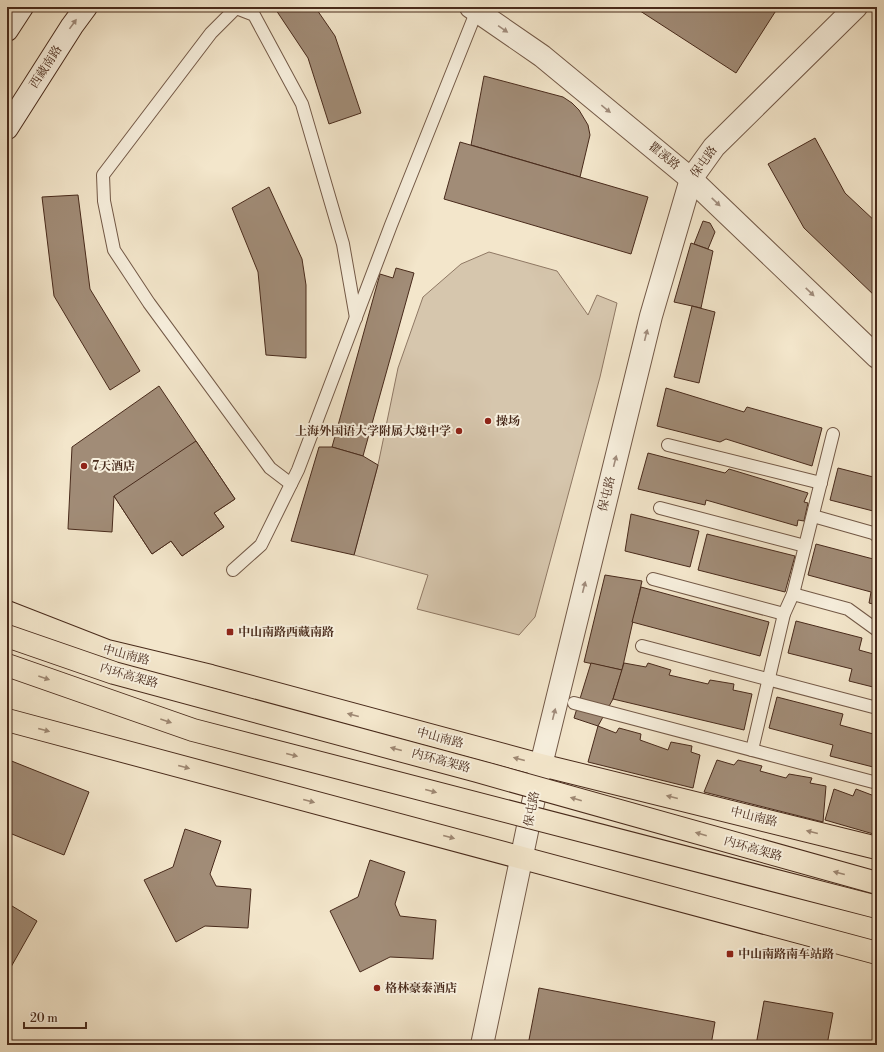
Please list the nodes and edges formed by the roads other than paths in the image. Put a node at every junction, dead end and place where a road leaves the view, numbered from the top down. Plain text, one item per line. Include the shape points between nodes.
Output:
1 (22, 7) edge
2 (86, 7) edge
3 (856, 7) edge
4 (474, 9) edge
5 (8, 26) edge
6 (7, 128) edge
7 (691, 178) junction
8 (356, 318) junction
9 (877, 357) edge
10 (833, 434) dead end
11 (668, 445) dead end
12 (821, 483) junction
13 (291, 484) junction
14 (660, 508) dead end
15 (813, 516) junction
16 (877, 536) edge
17 (805, 546) junction
18 (233, 570) dead end
19 (653, 579) dead end
20 (793, 594) junction
21 (7, 612) edge
22 (784, 614) junction
23 (877, 630) edge
24 (7, 636) edge
25 (642, 646) dead end
26 (7, 665) edge
27 (770, 680) junction
28 (574, 703) dead end
29 (877, 708) edge
30 (7, 720) edge
31 (752, 750) junction
32 (541, 765) junction
33 (877, 783) edge
34 (877, 848) edge
35 (523, 857) junction
36 (877, 883) edge
37 (877, 907) edge
38 (877, 953) edge
39 (482, 1045) edge

1 - 5 street
6 -> 2 street, 西藏南路
3 - 7 street, 保屯路 via 714,147
4 -> 7 street, 瞿溪路 via 542,56
4 - 8 lane
7 -> 9 street, 瞿溪路
32 -> 7 street, 保屯路 via 651,316
8 - 13 lane
8 - 13 lane via 343,244 302,104 254,15 236,8 211,33 103,175 104,201 114,250 270,468
10 - 12 lane
11 - 12 lane
12 - 15 lane
13 - 18 lane via 261,545
14 - 17 lane
15 - 16 lane via 873,532
15 - 17 lane
17 - 20 lane
19 - 22 lane
20 - 22 lane
20 - 23 lane via 848,609
32 -> 21 main road, 中山南路 via 211,676 107,651
22 - 27 lane
36 -> 24 main road, 内环高架路, bridge via 114,673
25 - 27 lane
26 -> 37 main road, 内环高架路, bridge via 193,730
27 - 29 lane
27 - 31 lane
28 - 31 lane
30 -> 35 main road
31 - 33 lane
34 -> 32 main road, 中山南路
32 - 35 street, 保屯路
35 - 38 main road
35 - 39 street, 保屯路

